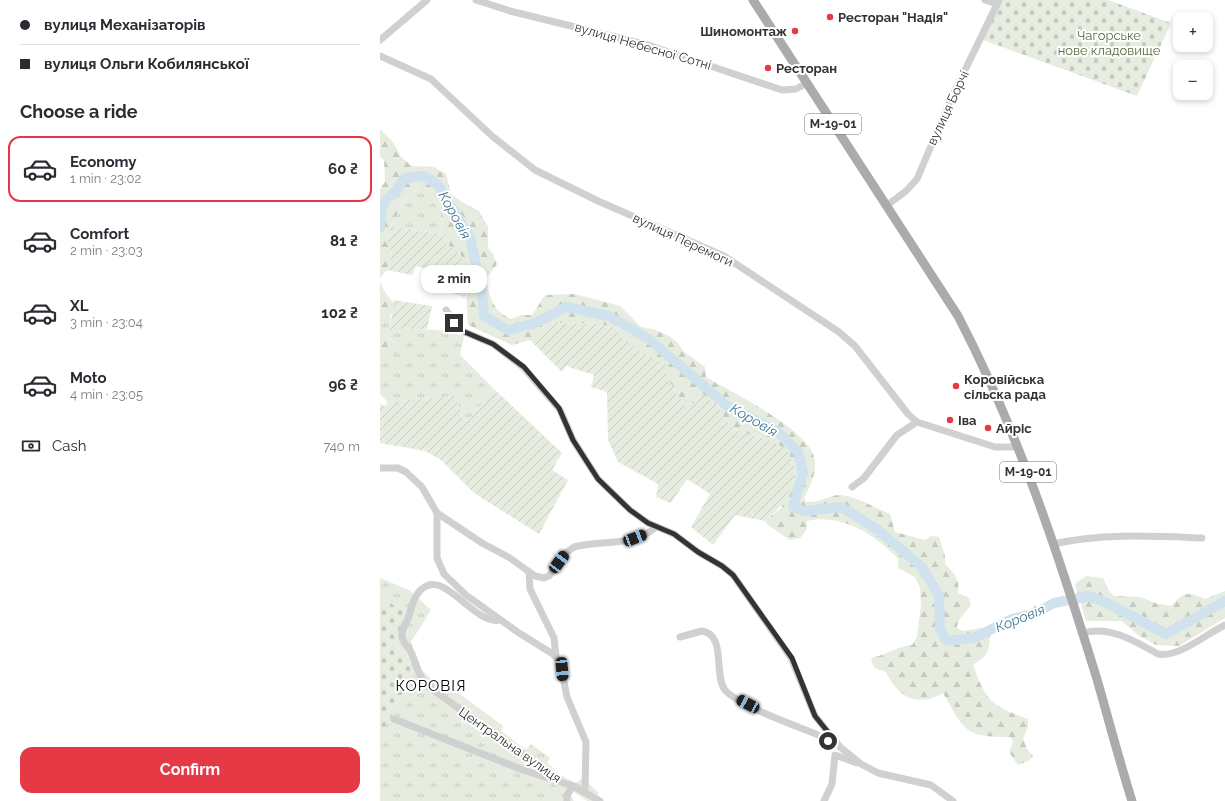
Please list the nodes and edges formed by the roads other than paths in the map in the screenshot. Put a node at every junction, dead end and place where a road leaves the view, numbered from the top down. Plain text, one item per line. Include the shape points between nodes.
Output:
1 (427, 0) edge
2 (476, 0) edge
3 (753, 0) edge
4 (985, 0) edge
5 (998, 2) edge
6 (380, 40) edge
7 (380, 56) edge
8 (807, 83) junction
9 (886, 206) junction
10 (446, 310) dead end
11 (918, 422) junction
12 (1018, 447) junction
13 (380, 468) edge
14 (852, 487) dead end
15 (438, 513) junction
16 (656, 527) junction
17 (1202, 538) dead end
18 (1053, 544) junction
19 (529, 572) junction
20 (500, 620) junction
21 (1225, 625) edge
22 (1082, 633) junction
23 (680, 637) dead end
24 (556, 656) junction
25 (394, 719) dead end
26 (836, 742) junction
27 (861, 764) junction
28 (555, 780) junction
29 (573, 786) junction
30 (584, 791) junction
31 (567, 801) edge
32 (600, 801) edge
33 (824, 801) edge
34 (953, 801) edge
35 (1132, 801) edge

1 - 6 street
2 - 8 street, вулиця Небесної Сотні via 510,11 648,45 784,91 796,89
3 - 8 main road, М-19-01
4 - 5 street
5 - 9 street, вулиця Борчі via 950,101 916,180
7 - 11 street, вулиця Перемоги via 431,79 492,136 535,170 598,201 724,256 839,332 855,346 905,411
8 - 9 main road, М-19-01
9 - 12 main road, М-19-01 via 958,316 984,367
10 - 16 street via 460,330 493,344 524,367 559,408 573,440 599,481 635,514
11 - 12 street, вулиця Перемоги via 993,447
11 - 14 street via 897,435 864,478
12 - 18 main road, М-19-01
13 - 15 street via 398,468 406,472 422,487
15 - 19 street
15 - 20 street via 436,556 440,567 462,592
16 - 19 street via 628,540 574,547 546,578
16 - 26 street via 674,534 722,566 736,579 792,658 815,716
17 - 18 street via 1160,536 1076,539
18 - 22 main road, М-19-01
19 - 24 street via 530,589 554,638
20 - 24 street
20 - 28 street, Центральна вулиця via 493,620 480,614 444,587 431,585 414,599 402,631 402,639 410,650 418,673 429,687 536,763
21 - 22 street via 1177,652 1164,655 1120,635 1098,631
22 - 35 main road, М-19-01
23 - 26 street via 702,631 711,636 717,646 723,685 730,694 761,712 828,741
24 - 30 street via 561,664 567,697 586,742
25 - 28 street
26 - 27 street
27 - 33 street via 835,755 832,784
27 - 34 street via 886,776 931,785
28 - 29 street, Центральна вулиця
29 - 30 street, Центральна вулиця
29 - 31 street via 567,795
30 - 32 street, Центральна вулиця

